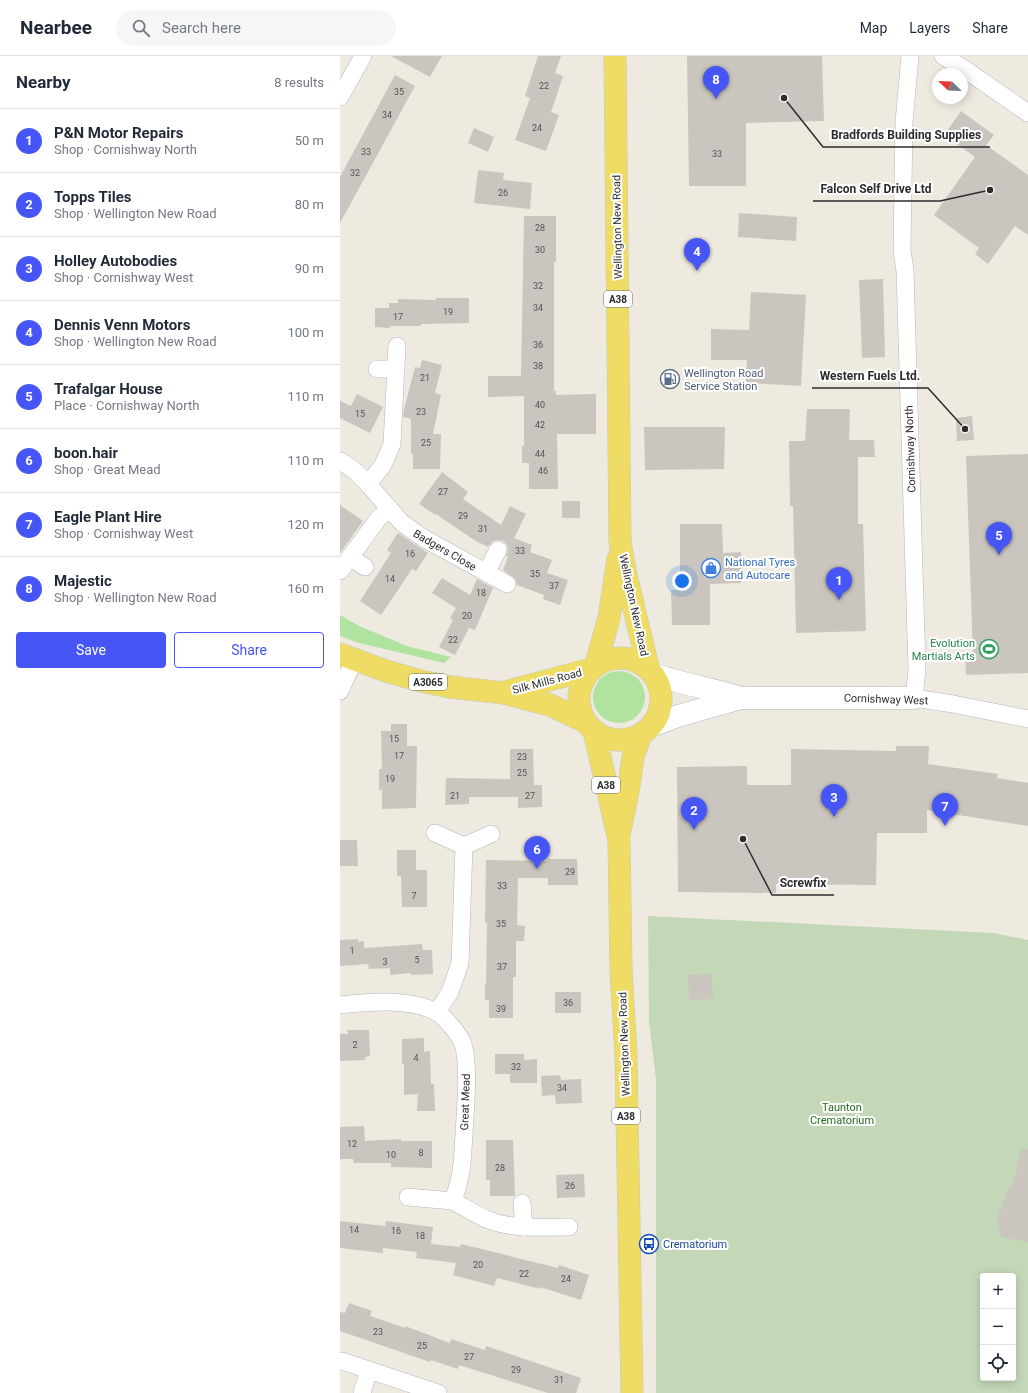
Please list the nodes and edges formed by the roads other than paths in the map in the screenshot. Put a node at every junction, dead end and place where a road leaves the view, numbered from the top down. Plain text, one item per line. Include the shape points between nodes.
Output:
1 (363, 56) edge
2 (615, 56) edge
3 (910, 56) edge
4 (943, 56) edge
5 (340, 97) edge
6 (1028, 113) edge
7 (397, 346) dead end
8 (377, 369) dead end
9 (396, 369) junction
10 (340, 461) edge
11 (368, 484) junction
12 (389, 508) junction
13 (620, 542) junction
14 (498, 550) dead end
15 (350, 557) junction
16 (365, 567) dead end
17 (340, 571) edge
18 (486, 573) junction
19 (507, 584) dead end
20 (347, 657) edge
21 (594, 667) junction
22 (651, 671) junction
23 (340, 691) edge
24 (504, 693) junction
25 (741, 698) junction
26 (914, 698) junction
27 (1028, 719) edge
28 (590, 727) junction
29 (646, 730) junction
30 (435, 833) dead end
31 (491, 834) dead end
32 (619, 840) junction
33 (464, 846) junction
34 (340, 1005) edge
35 (438, 1012) junction
36 (408, 1197) dead end
37 (453, 1201) junction
38 (522, 1203) dead end
39 (524, 1227) junction
40 (569, 1227) dead end
41 (342, 1361) dead end
42 (369, 1370) junction
43 (362, 1393) edge
44 (438, 1393) edge
45 (632, 1393) edge

1 - 5 street
2 - 13 main road, Wellington New Road / A38
3 - 26 street, Cornishway North via 904,122 902,250 905,271 917,669
4 - 6 street
7 - 9 street
8 - 9 street
9 - 11 street via 392,444 383,464
10 - 11 street, Badgers Close
11 - 12 street, Badgers Close
12 - 15 street
12 - 18 street, Badgers Close via 402,523 425,540
13 - 21 main road, Wellington New Road / A38 via 610,618
13 - 22 main road, Wellington New Road / A38 via 625,572
14 - 18 street, Badgers Close
15 - 16 street
15 - 17 street
18 - 19 street, Badgers Close
20 - 23 street
20 - 24 main road, Silk Mills Road / A3065 via 421,681
21 - 22 main road via 609,658 622,657 636,660
21 - 24 main road, Silk Mills Road / A3065
21 - 28 main road, A38 via 582,681 579,695 580,709
22 - 25 street, Cornishway West via 674,681
22 - 29 main road, A38 via 660,686 661,700 658,714
24 - 28 main road, Silk Mills Road / A3065 via 550,705
25 - 26 street, Cornishway West
25 - 29 street, Cornishway West via 678,716
26 - 27 street, Cornishway West
28 - 29 main road via 602,736 622,740
28 - 32 main road, Wellington New Road / A38
29 - 32 main road, Wellington New Road / A38 via 633,756
30 - 33 street
31 - 33 street
32 - 45 main road, Wellington New Road / A38
33 - 35 street via 460,963 450,992
34 - 35 street via 371,1002 408,1004
35 - 37 street, Great Mead via 463,1043 466,1065 461,1172
36 - 37 street
37 - 39 street via 487,1219
38 - 39 street
39 - 40 street
41 - 42 street
42 - 43 street
42 - 44 street

